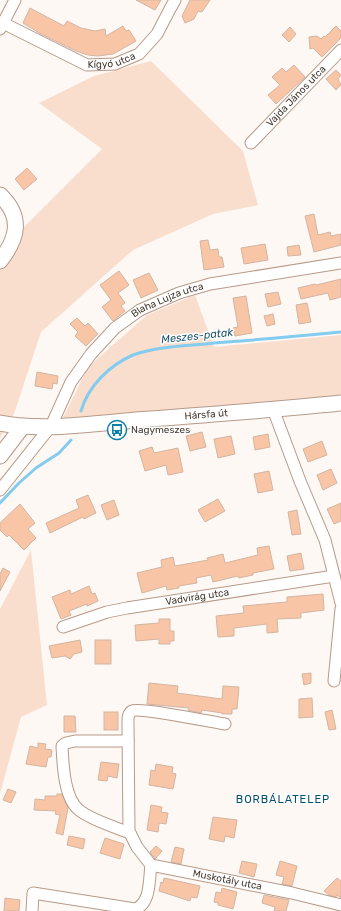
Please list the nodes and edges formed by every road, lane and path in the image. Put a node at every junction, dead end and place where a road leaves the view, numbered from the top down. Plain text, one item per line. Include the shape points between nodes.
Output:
1 (15, 0) edge
2 (175, 0) edge
3 (2, 26) edge
4 (341, 50) edge
5 (250, 143) dead end
6 (0, 195) edge
7 (0, 261) edge
8 (341, 263) edge
9 (341, 403) edge
10 (273, 410) junction
11 (0, 423) edge
12 (22, 426) junction
13 (51, 426) junction
14 (0, 456) edge
15 (0, 490) edge
16 (334, 576) junction
17 (341, 603) edge
18 (341, 609) edge
19 (63, 627) dead end
20 (334, 681) dead end
21 (225, 724) dead end
22 (128, 740) junction
23 (130, 833) junction
24 (152, 865) junction
25 (341, 905) edge
26 (32, 911) edge

1 - 3 street
2 - 3 street, Kígyó utca via 157,34 139,54 114,64 87,65
4 - 5 street, Vajda János utca
6 - 7 street via 14,214 16,225 10,248
8 - 13 street, Blaha Lujza utca via 210,284 179,293 140,310 115,328 91,354 72,382
9 - 10 street, Hársfa út
10 - 13 street, Hársfa út
10 - 16 street via 326,540
11 - 12 street, Hársfa út
12 - 13 street, Hársfa út
12 - 14 street
13 - 15 street, Blaha Lujza utca
16 - 17 street
16 - 19 street, Vadvirág utca via 127,608
18 - 20 street
21 - 22 street via 134,710 128,715
22 - 23 street
22 - 23 street via 75,741 62,746 63,765 73,804 86,815
23 - 24 street via 137,847
24 - 25 street, Muskotály utca
24 - 26 street via 147,894 140,908 33,893

